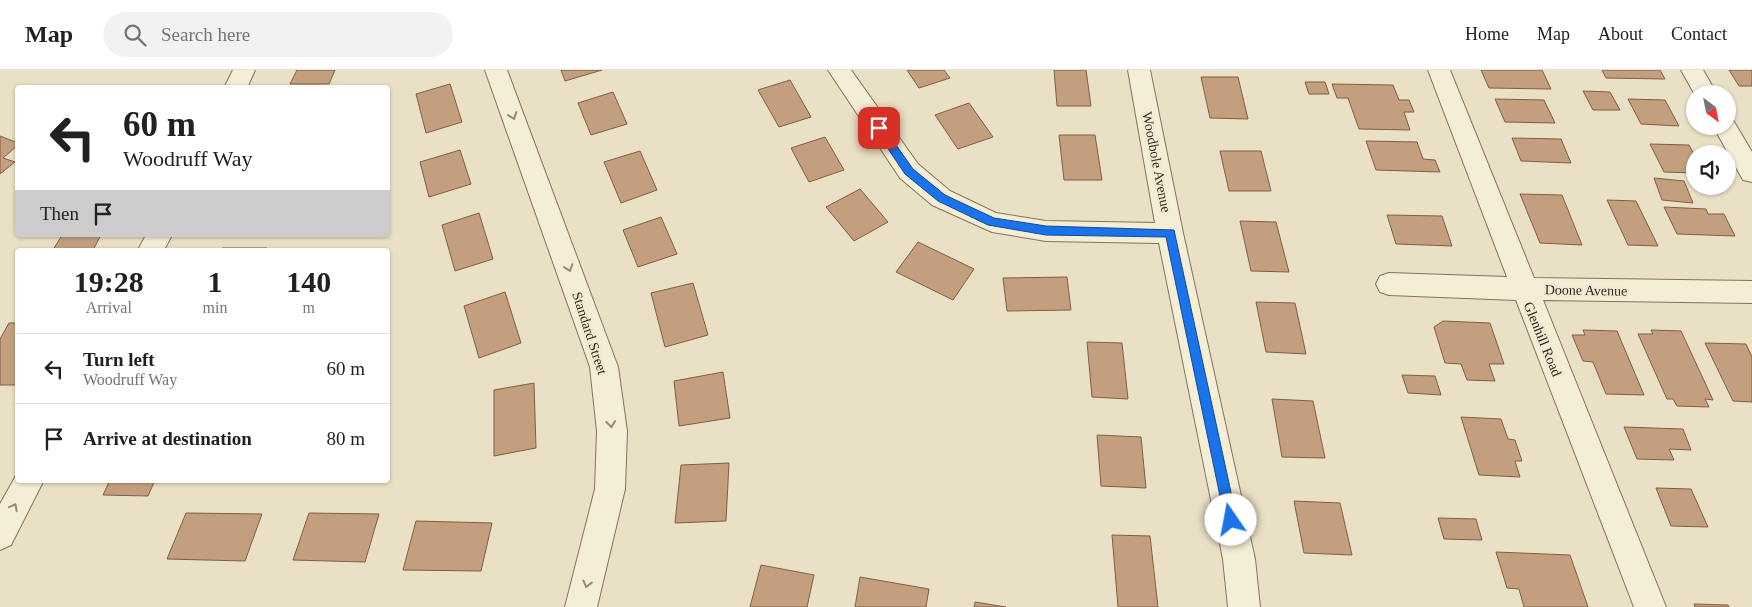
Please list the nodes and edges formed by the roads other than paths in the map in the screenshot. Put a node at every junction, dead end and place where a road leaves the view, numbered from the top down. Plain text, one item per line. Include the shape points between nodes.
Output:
1 (244, 70) edge
2 (496, 70) edge
3 (838, 70) edge
4 (1139, 70) edge
5 (1439, 70) edge
6 (1692, 70) edge
7 (236, 85) edge
8 (1701, 85) edge
9 (1730, 135) edge
10 (1752, 173) edge
11 (1170, 233) junction
12 (1389, 284) dead end
13 (1523, 289) junction
14 (1752, 292) edge
15 (27, 483) edge
16 (0, 535) edge
17 (581, 607) edge
18 (1244, 607) edge
19 (1650, 607) edge

1 - 7 street
2 -> 17 street, Standard Street via 604,368 612,431 610,489
3 - 11 street via 909,172 942,198 992,222 1046,230
4 - 11 street, Woodbole Avenue
5 - 13 street, Glenhill Road
6 - 8 street
9 - 10 street
11 - 18 street, Woodbole Avenue via 1239,559
12 - 13 street, Doone Avenue
13 - 14 street, Doone Avenue
13 - 19 street, Glenhill Road
16 -> 15 street

